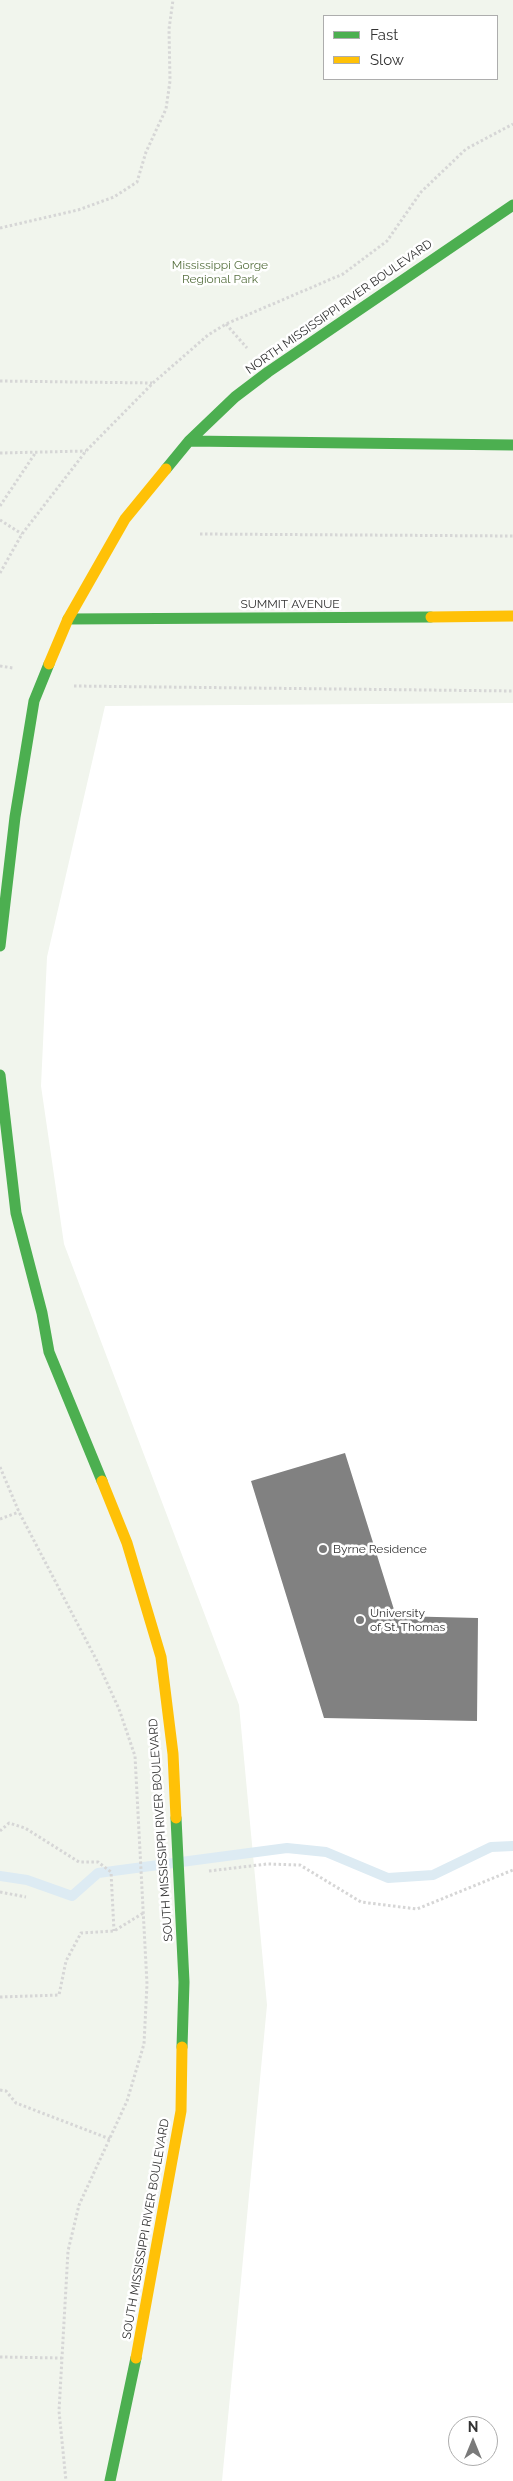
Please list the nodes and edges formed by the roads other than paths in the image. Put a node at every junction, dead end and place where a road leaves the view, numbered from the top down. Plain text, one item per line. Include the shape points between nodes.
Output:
1 (513, 204) edge
2 (189, 441) junction
3 (513, 445) edge
4 (513, 616) edge
5 (68, 619) junction
6 (0, 946) edge
7 (0, 1075) edge
8 (110, 2481) edge

1 - 2 street, NORTH MISSISSIPPI RIVER BOULEVARD via 268,372 235,397
2 - 3 street
2 - 5 street via 125,519
4 - 5 street, SUMMIT AVENUE
5 - 6 street via 34,701 15,817
7 - 8 street, SOUTH MISSISSIPPI RIVER BOULEVARD via 16,1212 49,1352 127,1543 161,1657 173,1754 184,1982 181,2111 146,2310

